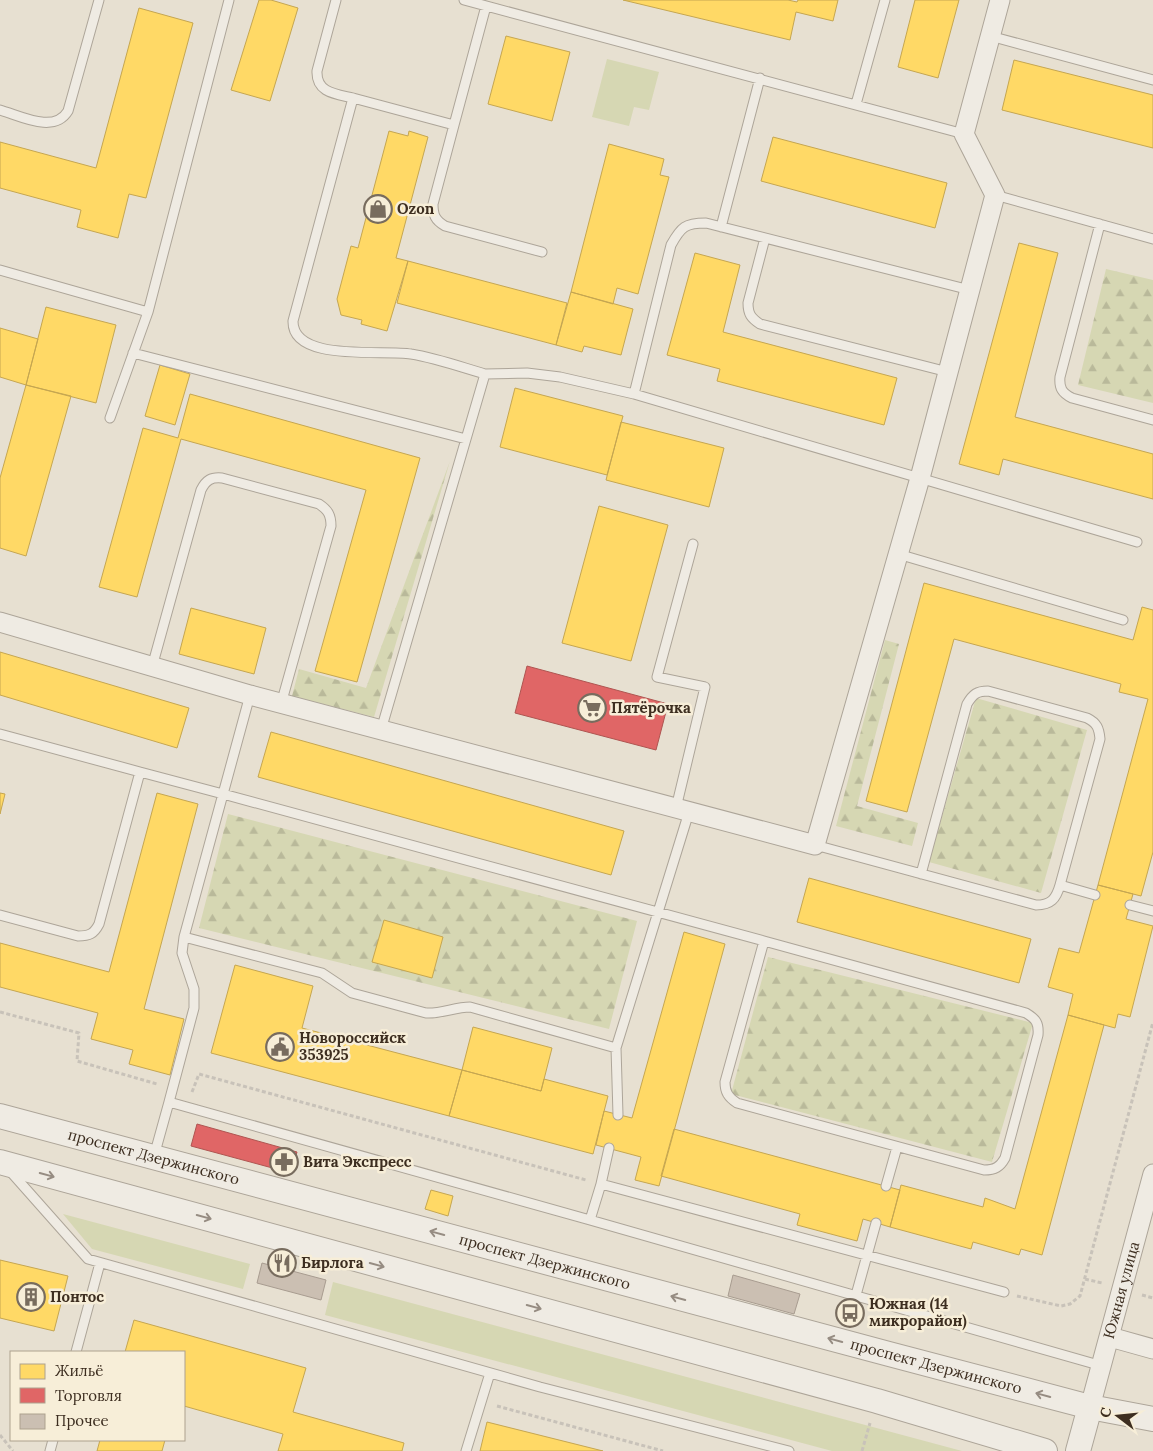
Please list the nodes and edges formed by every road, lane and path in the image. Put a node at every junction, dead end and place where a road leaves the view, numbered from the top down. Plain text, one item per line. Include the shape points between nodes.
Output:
1 (99, 0) edge
2 (229, 0) edge
3 (336, 0) edge
4 (464, 0) edge
5 (885, 0) edge
6 (1000, 0) edge
7 (486, 6) junction
8 (990, 36) junction
9 (760, 78) junction
10 (1153, 80) edge
11 (353, 98) junction
12 (856, 104) junction
13 (0, 110) edge
14 (454, 125) junction
15 (964, 134) junction
16 (995, 195) junction
17 (1100, 224) junction
18 (721, 227) junction
19 (765, 238) junction
20 (1153, 239) edge
21 (542, 252) dead end
22 (0, 270) edge
23 (970, 290) junction
24 (148, 312) junction
25 (133, 353) junction
26 (948, 372) junction
27 (485, 374) junction
28 (634, 394) junction
29 (110, 418) dead end
30 (1153, 420) edge
31 (466, 440) junction
32 (920, 478) junction
33 (1137, 542) dead end
34 (693, 544) dead end
35 (898, 554) junction
36 (1123, 620) dead end
37 (0, 622) edge
38 (152, 666) junction
39 (250, 695) junction
40 (281, 704) junction
41 (381, 730) junction
42 (0, 734) edge
43 (140, 772) junction
44 (223, 794) junction
45 (682, 810) junction
46 (815, 845) junction
47 (921, 874) junction
48 (1060, 886) junction
49 (1095, 895) dead end
50 (1130, 905) dead end
51 (1153, 911) edge
52 (658, 913) junction
53 (0, 916) edge
54 (184, 937) junction
55 (764, 942) junction
56 (0, 1012) edge
57 (1153, 1022) edge
58 (616, 1048) junction
59 (173, 1088) junction
60 (169, 1102) junction
61 (618, 1114) dead end
62 (0, 1116) edge
63 (897, 1147) junction
64 (609, 1148) dead end
65 (154, 1157) junction
66 (1, 1162) edge
67 (1153, 1174) edge
68 (600, 1184) junction
69 (886, 1186) dead end
70 (590, 1220) junction
71 (876, 1223) dead end
72 (867, 1255) junction
73 (100, 1263) junction
74 (1004, 1292) joint
75 (856, 1295) junction
76 (1110, 1337) junction
77 (1153, 1349) edge
78 (76, 1351) edge
79 (1102, 1366) junction
80 (490, 1373) junction
81 (480, 1402) junction
82 (1090, 1407) junction
83 (1153, 1419) edge
84 (0, 1434) edge
85 (13, 1451) edge
86 (466, 1451) edge
87 (663, 1451) edge
88 (788, 1451) edge
89 (1045, 1451) edge
90 (1078, 1451) edge

1 - 13 lane via 63,119 47,123
2 - 24 lane
3 - 11 lane via 316,80 329,92
4 - 7 lane
5 - 12 lane
6 - 8 street
7 - 9 lane
7 - 14 lane
8 - 10 lane
8 - 15 street
9 - 12 lane
9 - 18 lane
11 - 14 lane
11 - 27 lane via 293,330 297,338 305,342 337,351 413,354
12 - 15 lane
14 - 21 lane via 433,204 437,221 445,226
15 - 16 street
16 - 17 lane
16 - 23 street
17 - 20 lane
17 - 30 lane via 1059,386 1072,398
18 - 19 lane
18 - 28 lane via 692,223 680,229 671,245
19 - 23 lane
19 - 26 lane via 748,303 748,312 753,319 760,324
22 - 24 lane
23 - 26 street
24 - 25 lane
25 - 29 lane
25 - 31 lane
26 - 32 street
27 - 28 lane via 527,373 560,377
27 - 31 lane
28 - 32 lane
31 - 41 lane
32 - 33 lane
32 - 35 street
34 - 45 lane via 657,677 705,687
35 - 36 lane
35 - 46 street
37 - 38 street
38 - 39 street
38 - 40 lane via 205,482 213,477 222,478 319,504 327,509 331,526
39 - 40 street
39 - 44 lane
40 - 41 street
41 - 45 street
42 - 43 lane
43 - 44 lane
43 - 53 lane via 95,932 78,936
44 - 52 lane
44 - 54 lane
45 - 46 street
45 - 52 lane
46 - 47 lane
47 - 48 lane via 1036,905 1053,901
47 - 48 lane via 967,704 980,691 988,691 1087,718 1095,722 1099,730 1100,739
48 - 49 lane
50 - 51 lane
52 - 55 lane
52 - 58 lane
54 - 58 lane via 322,973 352,993 426,1013 470,1007
54 - 59 lane via 182,953 194,989 194,1008
55 - 63 lane via 725,1082 730,1098 737,1103
55 - 63 lane via 1026,1013 1034,1018 1039,1026 1038,1034 1005,1158 1000,1166 984,1170
56 - 59 path via 79,1033 76,1061
57 - 74 path via 1080,1296 1062,1306
58 - 61 lane
59 - 60 lane
59 - 68 path via 191,1093 199,1074
60 - 65 lane
60 - 70 lane
62 - 65 street, проспект Дзержинского
63 - 69 lane
64 - 68 lane
82 -> 65 street, проспект Дзержинского
66 - 73 lane via 88,1259
66 -> 89 street via 877,1401
67 - 76 street, Южная улица
68 - 70 lane
68 - 72 lane
70 - 75 lane
71 - 72 lane
72 - 74 lane
72 - 75 lane
73 - 78 lane
73 - 80 lane
75 - 79 lane
76 - 77 street
76 - 79 street, Южная улица
79 - 82 street, Южная улица
80 - 81 lane
80 - 88 lane
81 - 86 lane
81 - 87 path
82 - 83 street, проспект Дзержинского
82 - 90 street
84 - 85 path

